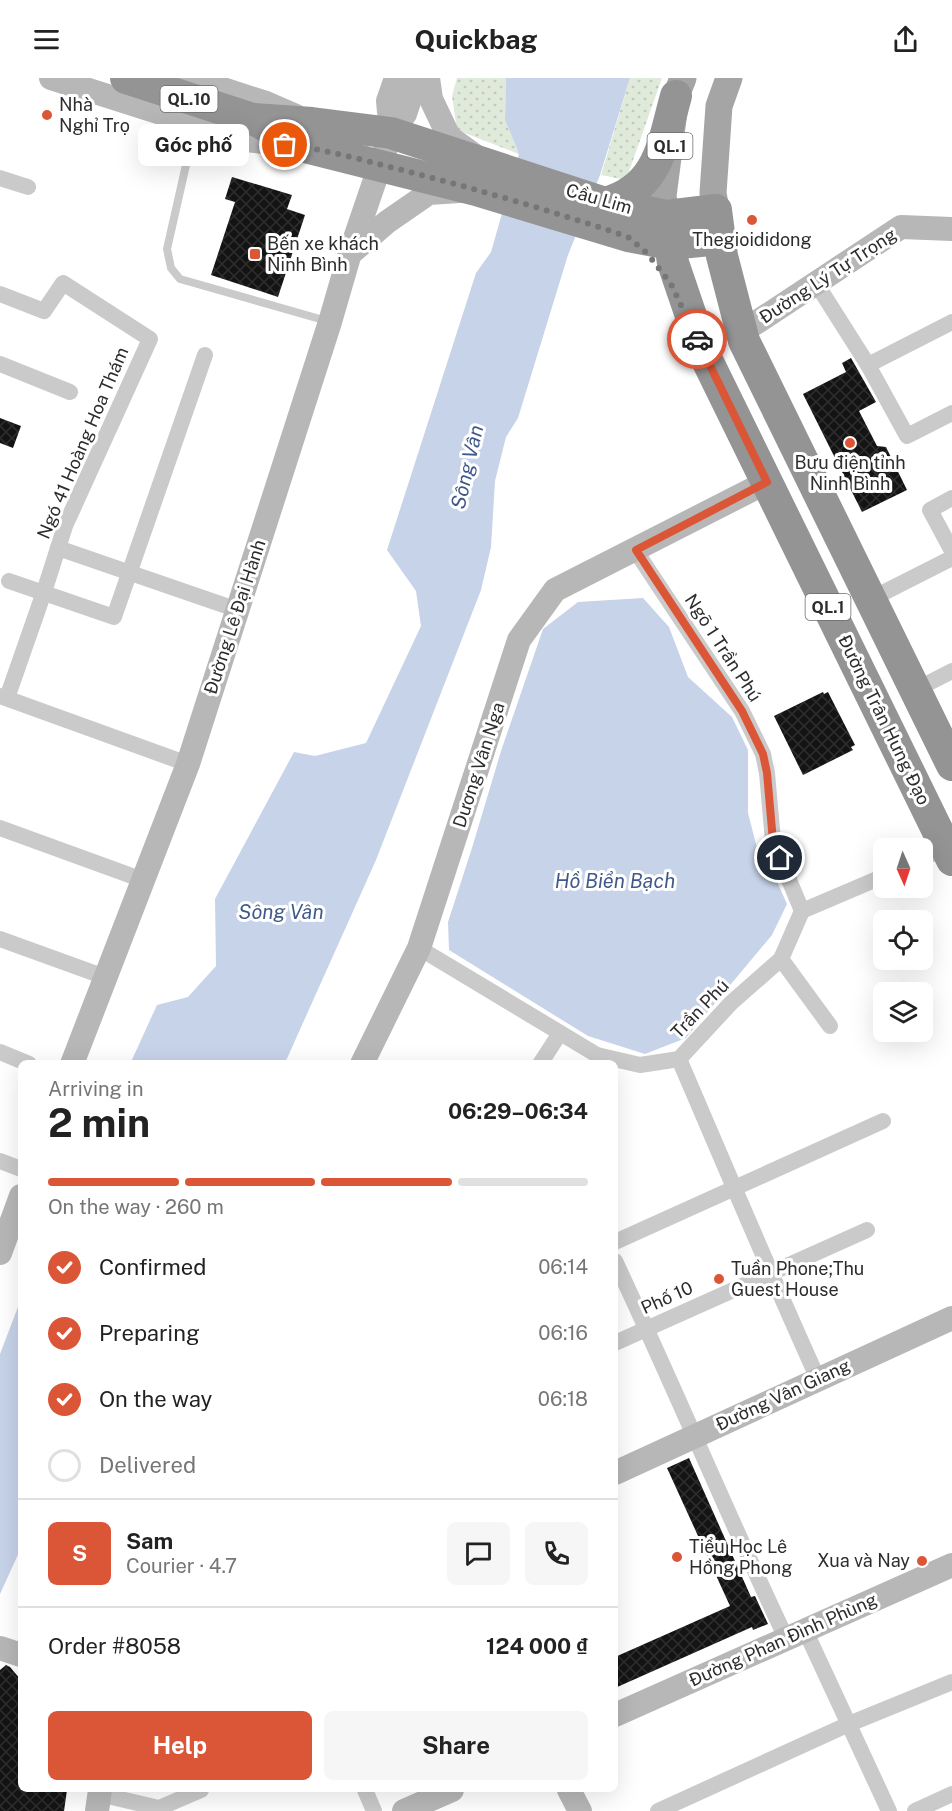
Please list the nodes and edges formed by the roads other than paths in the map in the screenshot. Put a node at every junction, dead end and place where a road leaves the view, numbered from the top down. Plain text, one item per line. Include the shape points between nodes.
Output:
1 (51, 78) edge
2 (126, 78) edge
3 (189, 78) edge
4 (396, 78) edge
5 (417, 78) edge
6 (428, 78) edge
7 (729, 78) edge
8 (680, 87) edge
9 (391, 134) junction
10 (309, 135) junction
11 (186, 165) dead end
12 (381, 165) junction
13 (481, 176) junction
14 (0, 178) edge
15 (28, 187) dead end
16 (602, 215) junction
17 (718, 225) junction
18 (952, 229) edge
19 (668, 230) junction
20 (628, 237) junction
21 (350, 253) junction
22 (816, 283) junction
23 (0, 294) edge
24 (330, 321) junction
25 (952, 322) edge
26 (742, 332) junction
27 (205, 354) dead end
28 (704, 354) junction
29 (0, 364) edge
30 (868, 365) junction
31 (70, 392) dead end
32 (952, 413) edge
33 (767, 482) junction
34 (952, 498) edge
35 (58, 548) junction
36 (636, 550) junction
37 (952, 551) edge
38 (952, 558) edge
39 (129, 573) junction
40 (9, 581) dead end
41 (45, 592) junction
42 (871, 599) junction
43 (237, 610) junction
44 (952, 671) edge
45 (915, 690) junction
46 (4, 697) edge
47 (188, 764) junction
48 (952, 765) edge
49 (0, 828) edge
50 (942, 843) edge
51 (143, 880) junction
52 (873, 881) edge
53 (802, 911) junction
54 (0, 939) edge
55 (419, 948) junction
56 (781, 959) junction
57 (105, 977) junction
58 (830, 1026) dead end
59 (560, 1033) junction
60 (0, 1052) edge
61 (679, 1059) junction
62 (19, 1060) edge
63 (74, 1060) edge
64 (364, 1060) edge
65 (543, 1060) edge
66 (883, 1121) dead end
67 (0, 1161) edge
68 (18, 1168) edge
69 (735, 1188) junction
70 (18, 1204) edge
71 (867, 1230) dead end
72 (618, 1241) edge
73 (0, 1253) edge
74 (618, 1268) edge
75 (770, 1274) junction
76 (952, 1318) edge
77 (647, 1328) junction
78 (618, 1342) edge
79 (818, 1379) junction
80 (694, 1437) junction
81 (618, 1472) edge
82 (952, 1564) edge
83 (796, 1634) junction
84 (0, 1648) edge
85 (18, 1654) edge
86 (952, 1682) edge
87 (618, 1714) edge
88 (849, 1724) junction
89 (196, 1792) edge
90 (366, 1792) edge
91 (447, 1792) edge
92 (570, 1792) edge
93 (952, 1794) edge
94 (99, 1798) edge
95 (375, 1811) edge
96 (404, 1811) edge
97 (580, 1811) edge
98 (658, 1811) edge
99 (889, 1811) edge
100 (915, 1811) edge

1 - 10 main road via 246,140
2 - 10 highway, QL.10
3 - 10 main road via 266,103
4 - 9 main road via 388,101
5 - 9 main road via 405,114
6 - 13 main road via 431,99 449,137
7 - 17 main road, QL.1 via 719,106 713,193
8 - 16 highway via 658,160 645,181
8 - 19 main road, QL.1 via 663,196
9 - 10 highway
9 - 12 main road, Đường Lê Đại Hành
9 - 13 highway
10 - 12 highway
11 - 24 lane via 167,249 171,268 180,279
12 - 13 highway
12 - 21 main road, Đường Lê Đại Hành
13 - 16 highway, Cầu Lim
13 - 21 main road via 429,193
14 - 15 street
16 - 19 highway, Cầu Lim
16 - 20 highway, Cầu Lim
17 - 19 highway, Cầu Lim
17 - 26 highway, QL.1
18 - 22 main road, Đường Lý Tự Trọng via 901,227
19 - 20 highway, Cầu Lim
19 - 28 highway, Đường Trân Hưng Đạo / QL.1 via 673,263
20 - 28 highway via 647,253 671,284
21 - 24 main road, Đường Lê Đại Hành
22 - 26 main road, Đường Lý Tự Trọng
22 - 30 street
23 - 35 street, Ngó 41 Hoàng Hoa Thám via 44,311 63,283 150,339
24 - 43 main road, Đường Lê Đại Hành
25 - 30 street
26 - 42 highway, QL.1
27 - 39 street
28 - 33 highway, Đường Trân Hưng Đạo / QL.1
29 - 31 street
30 - 32 street via 907,436
33 - 36 main road
33 - 50 highway, Đường Trân Hưng Đạo / QL.1
34 - 37 street via 930,510
35 - 39 street
35 - 41 street, Ngó 41 Hoàng Hoa Thám
36 - 53 street, Ngõ 1 Trần Phú via 742,711 763,754 773,841
36 - 55 main road, Dương Vân Nga via 555,590 519,640
38 - 42 street
39 - 41 street via 114,617
39 - 43 street
40 - 41 street
41 - 46 street, Ngó 41 Hoàng Hoa Thám
42 - 45 highway, QL.1
43 - 47 main road, Đường Lê Đại Hành
44 - 45 street
45 - 48 highway, QL.1
46 - 47 street
47 - 51 main road, Đường Lê Đại Hành
49 - 51 street
51 - 57 main road, Đường Lê Đại Hành
52 - 53 street
53 - 56 street, Trần Phú
54 - 57 street
55 - 59 street, Trần Phú
55 - 64 main road, Dương Vân Nga
56 - 58 street
56 - 61 street, Trần Phú via 731,1003
57 - 63 main road, Đường Lê Đại Hành
59 - 61 street, Trần Phú via 597,1055 640,1065
59 - 65 street
60 - 62 street
61 - 69 street
66 - 69 street
67 - 68 street
69 - 72 street
69 - 75 street
70 - 73 main road
71 - 75 street, Phố 10
74 - 77 street
75 - 77 street, Phố 10
75 - 79 street
76 - 79 main road, Đường Vân Giang
77 - 78 street, Phố 10
77 - 80 street
79 - 80 main road, Đường Vân Giang
80 - 81 main road, Đường Vân Giang
80 - 83 street
82 - 83 main road, Đường Phan Đình Phùng
83 - 87 main road, Đường Phan Đình Phùng
83 - 88 street
84 - 85 main road
86 - 88 street
88 - 98 street
88 - 99 street
89 - 94 street via 159,1808
90 - 95 street
91 - 96 main road
92 - 97 main road
93 - 100 street

